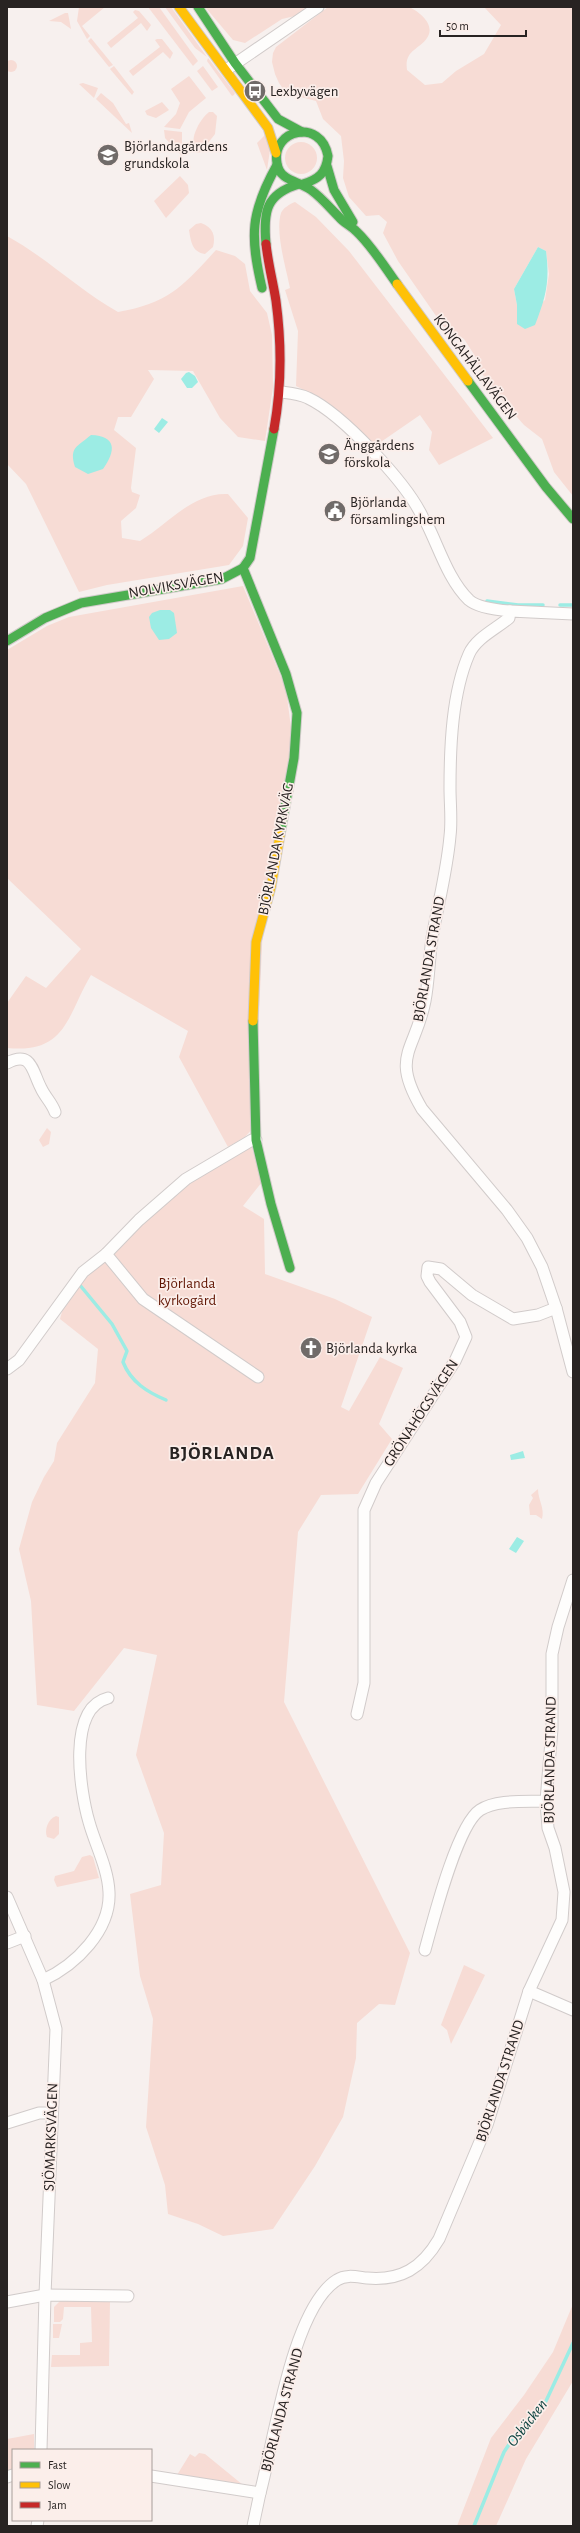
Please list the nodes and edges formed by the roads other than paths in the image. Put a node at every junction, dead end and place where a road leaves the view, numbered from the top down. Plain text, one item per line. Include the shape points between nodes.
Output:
1 (179, 7) edge
2 (198, 7) edge
3 (318, 7) edge
4 (235, 63) junction
5 (226, 70) junction
6 (302, 132) junction
7 (276, 153) junction
8 (277, 165) junction
9 (327, 166) junction
10 (301, 184) junction
11 (254, 228) junction
12 (266, 229) junction
13 (356, 231) junction
14 (277, 324) junction
15 (281, 392) junction
16 (573, 519) edge
17 (243, 568) junction
18 (510, 611) junction
19 (573, 614) edge
20 (7, 641) edge
21 (7, 1063) edge
22 (55, 1112) dead end
23 (256, 1140) junction
24 (106, 1254) junction
25 (290, 1268) dead end
26 (556, 1308) junction
27 (7, 1369) edge
28 (573, 1372) edge
29 (258, 1377) dead end
30 (573, 1580) edge
31 (108, 1698) dead end
32 (357, 1714) dead end
33 (546, 1801) junction
34 (7, 1897) edge
35 (25, 1936) junction
36 (7, 1943) edge
37 (425, 1950) dead end
38 (43, 1980) junction
39 (529, 1991) junction
40 (573, 2010) edge
41 (52, 2113) junction
42 (7, 2123) edge
43 (45, 2295) junction
44 (128, 2296) dead end
45 (7, 2302) edge
46 (41, 2449) edge
47 (152, 2476) edge
48 (260, 2493) junction
49 (253, 2526) edge

1 - 5 street
2 - 4 street, KONGAHÄLLAVÄGEN
3 - 4 street
4 - 5 street
4 - 6 street, KONGAHÄLLAVÄGEN via 278,119
5 - 7 street via 268,128
6 - 7 street via 288,136 280,143
6 - 9 street, KONGAHÄLLAVÄGEN via 311,133 322,141 328,153
7 - 8 street
8 - 10 street, KONGAHÄLLAVÄGEN via 285,178
8 - 11 street, NOLVIKSVÄGEN via 270,177
9 - 10 street via 316,180
9 - 13 street, KONGAHÄLLAVÄGEN via 334,190 351,217
10 - 12 street, NOLVIKSVÄGEN via 280,188 275,193 268,206
10 - 13 street, KONGAHÄLLAVÄGEN
11 - 12 street
11 - 14 street, NOLVIKSVÄGEN via 255,259 263,289
12 - 14 street, NOLVIKSVÄGEN via 265,244 276,300
13 - 16 street, KONGAHÄLLAVÄGEN via 546,487
14 - 15 street, NOLVIKSVÄGEN
15 - 17 street, NOLVIKSVÄGEN via 253,551
15 - 18 street via 307,398 332,414 383,462 405,487 456,583 469,600 476,604
17 - 20 street, NOLVIKSVÄGEN via 222,579 81,603 45,618
17 - 23 street, BJÖRLANDA KYRKVÄG via 286,674 297,713 293,764 271,888 256,949 253,1024
18 - 19 street
18 - 26 street, BJÖRLANDA STRAND via 509,618 473,648 465,666 459,692 452,742 450,835 447,858 432,941 425,1001 416,1033 406,1052 406,1068 411,1091 422,1108 507,1210 527,1238 542,1267
21 - 22 street via 16,1058 25,1059 31,1065 41,1090
23 - 24 street via 186,1179 138,1220
23 - 25 street, BJÖRLANDA KYRKVÄG
24 - 27 street via 82,1272 19,1360
24 - 29 street via 143,1299
26 - 28 street, BJÖRLANDA STRAND
26 - 32 street, GRÖNAHÖGSVÄGEN via 538,1315 512,1319 472,1295 441,1268 428,1267 427,1276 430,1282 460,1322 466,1337 455,1361 376,1484 364,1510 364,1683
30 - 33 street, BJÖRLANDA STRAND via 552,1654 552,1728
31 - 38 street via 91,1706 82,1728 80,1750 88,1820 108,1881 108,1906 92,1942 63,1969
33 - 37 street via 493,1804 480,1810 470,1820 453,1859
33 - 39 street, BJÖRLANDA STRAND via 548,1828 555,1848 564,1905 560,1927
34 - 35 street, SJÖMARKSVÄGEN
35 - 36 street
35 - 38 street, SJÖMARKSVÄGEN
38 - 41 street, SJÖMARKSVÄGEN via 56,2030
39 - 40 street
39 - 48 street, BJÖRLANDA STRAND via 475,2157 430,2254 416,2268 395,2276 372,2279 348,2276 339,2279 328,2287 316,2303 287,2378
41 - 42 street via 39,2113
41 - 43 street, SJÖMARKSVÄGEN
43 - 44 street
43 - 45 street
43 - 46 street, SJÖMARKSVÄGEN
47 - 48 street, BJÖRLANDA STRAND
48 - 49 street, BJÖRLANDA STRAND

